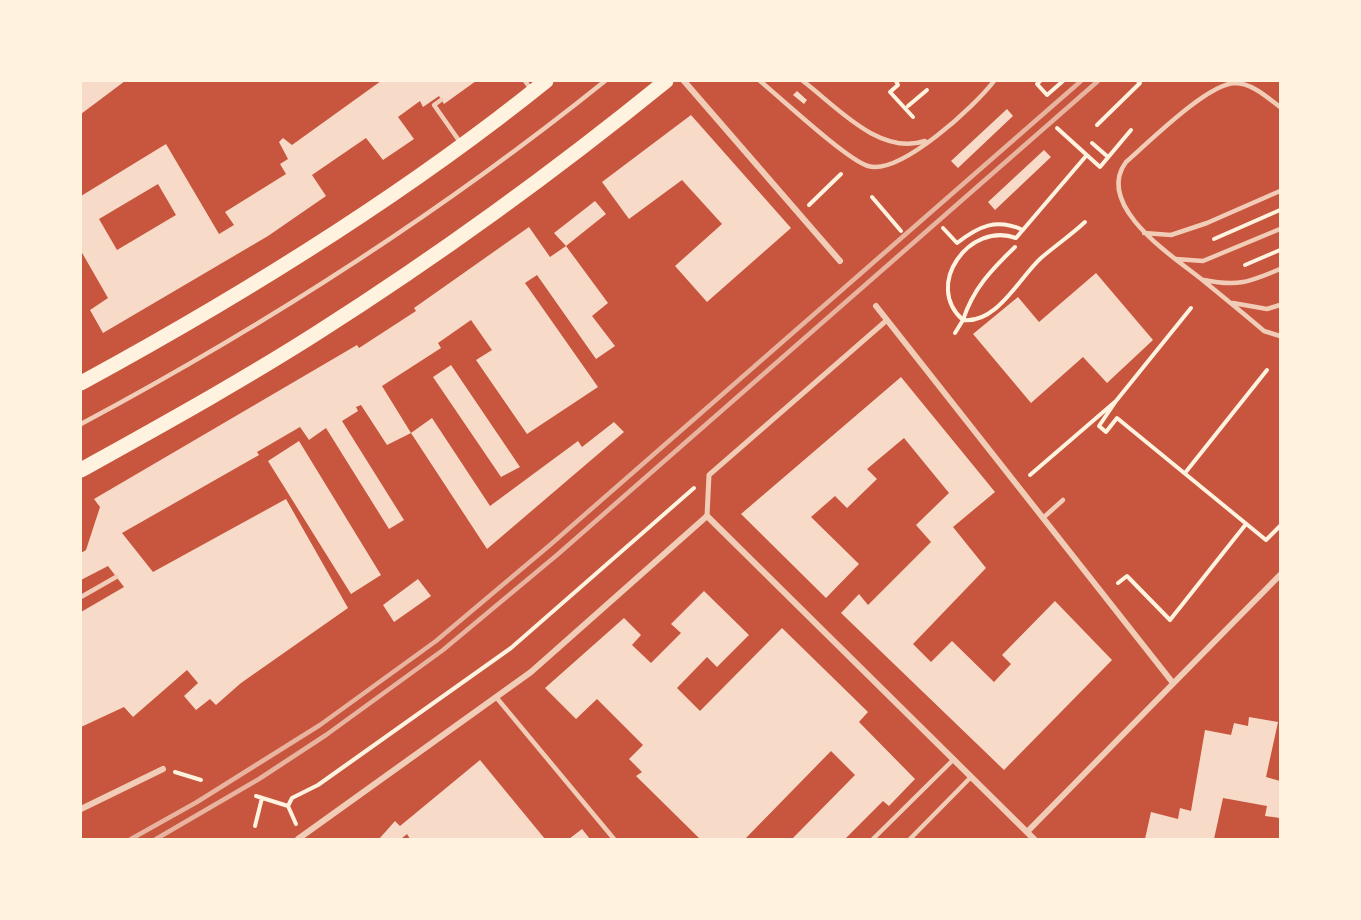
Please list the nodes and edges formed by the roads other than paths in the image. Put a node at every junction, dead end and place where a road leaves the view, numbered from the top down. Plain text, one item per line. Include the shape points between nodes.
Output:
1 (546, 81) edge
2 (605, 81) edge
3 (666, 81) edge
4 (684, 81) edge
5 (760, 81) edge
6 (803, 81) edge
7 (994, 81) edge
8 (1246, 83) edge
9 (529, 86) edge
10 (441, 100) dead end
11 (1280, 107) edge
12 (941, 133) junction
13 (462, 144) junction
14 (1280, 191) edge
15 (1280, 229) edge
16 (1144, 233) junction
17 (1176, 259) junction
18 (840, 261) dead end
19 (1280, 269) edge
20 (1201, 279) junction
21 (1230, 303) junction
22 (1280, 305) edge
23 (876, 306) dead end
24 (887, 320) junction
25 (1280, 336) edge
26 (81, 383) edge
27 (81, 424) edge
28 (81, 470) edge
29 (1063, 500) dead end
30 (707, 516) junction
31 (1043, 518) junction
32 (1280, 575) edge
33 (116, 577) dead end
34 (81, 597) edge
35 (1173, 683) junction
36 (496, 697) junction
37 (954, 759) junction
38 (163, 769) road end
39 (971, 777) junction
40 (81, 809) edge
41 (1027, 831) junction
42 (910, 838) edge
43 (298, 839) edge
44 (614, 839) edge
45 (873, 839) edge
46 (1034, 839) edge

1 - 9 main road
2 - 27 lane via 438,209 312,292
3 - 28 main road via 562,164 388,287 251,373
4 - 18 street
5 - 12 lane via 850,155 872,167 894,162
6 - 12 lane via 885,140 910,144
7 - 12 lane via 971,109
8 - 11 lane
8 - 16 lane via 1214,90 1124,165 1118,186
9 - 13 main road
10 - 13 lane via 434,105
13 - 26 main road via 311,248
14 - 16 lane via 1171,236
15 - 17 lane via 1203,261
16 - 17 lane
17 - 20 lane
19 - 20 lane via 1230,285
20 - 21 lane
21 - 22 lane via 1267,309
21 - 25 lane via 1264,331
23 - 24 street
24 - 30 street via 709,475
24 - 31 street
29 - 31 lane
30 - 36 street via 531,672
30 - 37 street
31 - 35 street
32 - 35 street
33 - 34 lane
35 - 41 street
36 - 43 street
36 - 44 lane
37 - 39 street
37 - 45 lane
38 - 40 street
39 - 41 street
39 - 42 lane
41 - 46 street

